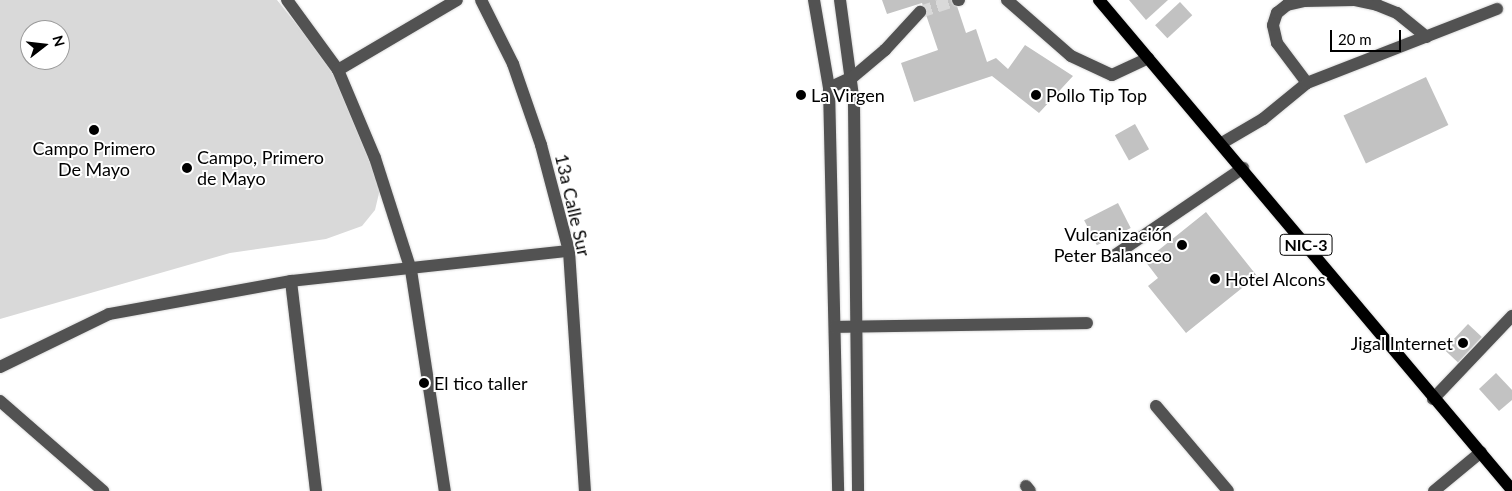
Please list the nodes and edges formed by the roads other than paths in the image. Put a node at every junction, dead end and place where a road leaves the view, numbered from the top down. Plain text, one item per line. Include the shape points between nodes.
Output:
1 (287, 0) edge
2 (457, 0) edge
3 (481, 0) edge
4 (814, 0) edge
5 (840, 0) edge
6 (1007, 0) edge
7 (1099, 0) edge
8 (1497, 9) dead end
9 (920, 12) tunnel mouth
10 (1427, 37) junction
11 (1148, 58) junction
12 (338, 70) junction
13 (853, 78) junction
14 (1307, 83) junction
15 (829, 88) junction
16 (1222, 143) junction
17 (1243, 168) junction
18 (569, 252) junction
19 (1115, 255) dead end
20 (411, 270) junction
21 (291, 281) junction
22 (1512, 316) edge
23 (1087, 323) dead end
24 (835, 327) junction
25 (856, 329) junction
26 (0, 367) edge
27 (1433, 400) junction
28 (0, 401) edge
29 (1156, 406) dead end
30 (1481, 452) junction
31 (1512, 490) edge
32 (103, 491) edge
33 (316, 491) edge
34 (445, 491) edge
35 (585, 491) edge
36 (838, 491) edge
37 (858, 491) edge
38 (1228, 491) edge
39 (1434, 491) edge

1 - 12 street
2 - 12 street
3 - 18 street, 13a Calle Sur via 516,73 541,145
4 - 15 street
5 - 13 street
6 - 11 street via 1071,56 1112,75
7 - 11 main road, NIC-3
8 - 10 street
9 - 13 street via 885,50
10 - 14 street
10 - 14 street via 1397,13 1377,5 1346,0 1304,0 1288,5 1278,13 1273,25 1276,43
11 - 16 main road, NIC-3
12 - 20 street via 374,158
13 - 15 street
13 - 25 street
14 - 16 street via 1263,119
15 - 24 street
16 - 17 main road, NIC-3
17 - 19 street
17 - 27 main road, NIC-3
18 - 20 street
18 - 35 street, 13a Calle Sur
20 - 21 street
20 - 34 street
21 - 26 street via 109,314
21 - 33 street
22 - 27 street
23 - 25 street
24 - 25 street
24 - 36 street
25 - 37 street
27 - 30 main road, NIC-3
28 - 32 street
29 - 38 street
30 - 31 main road, NIC-3
30 - 39 street

